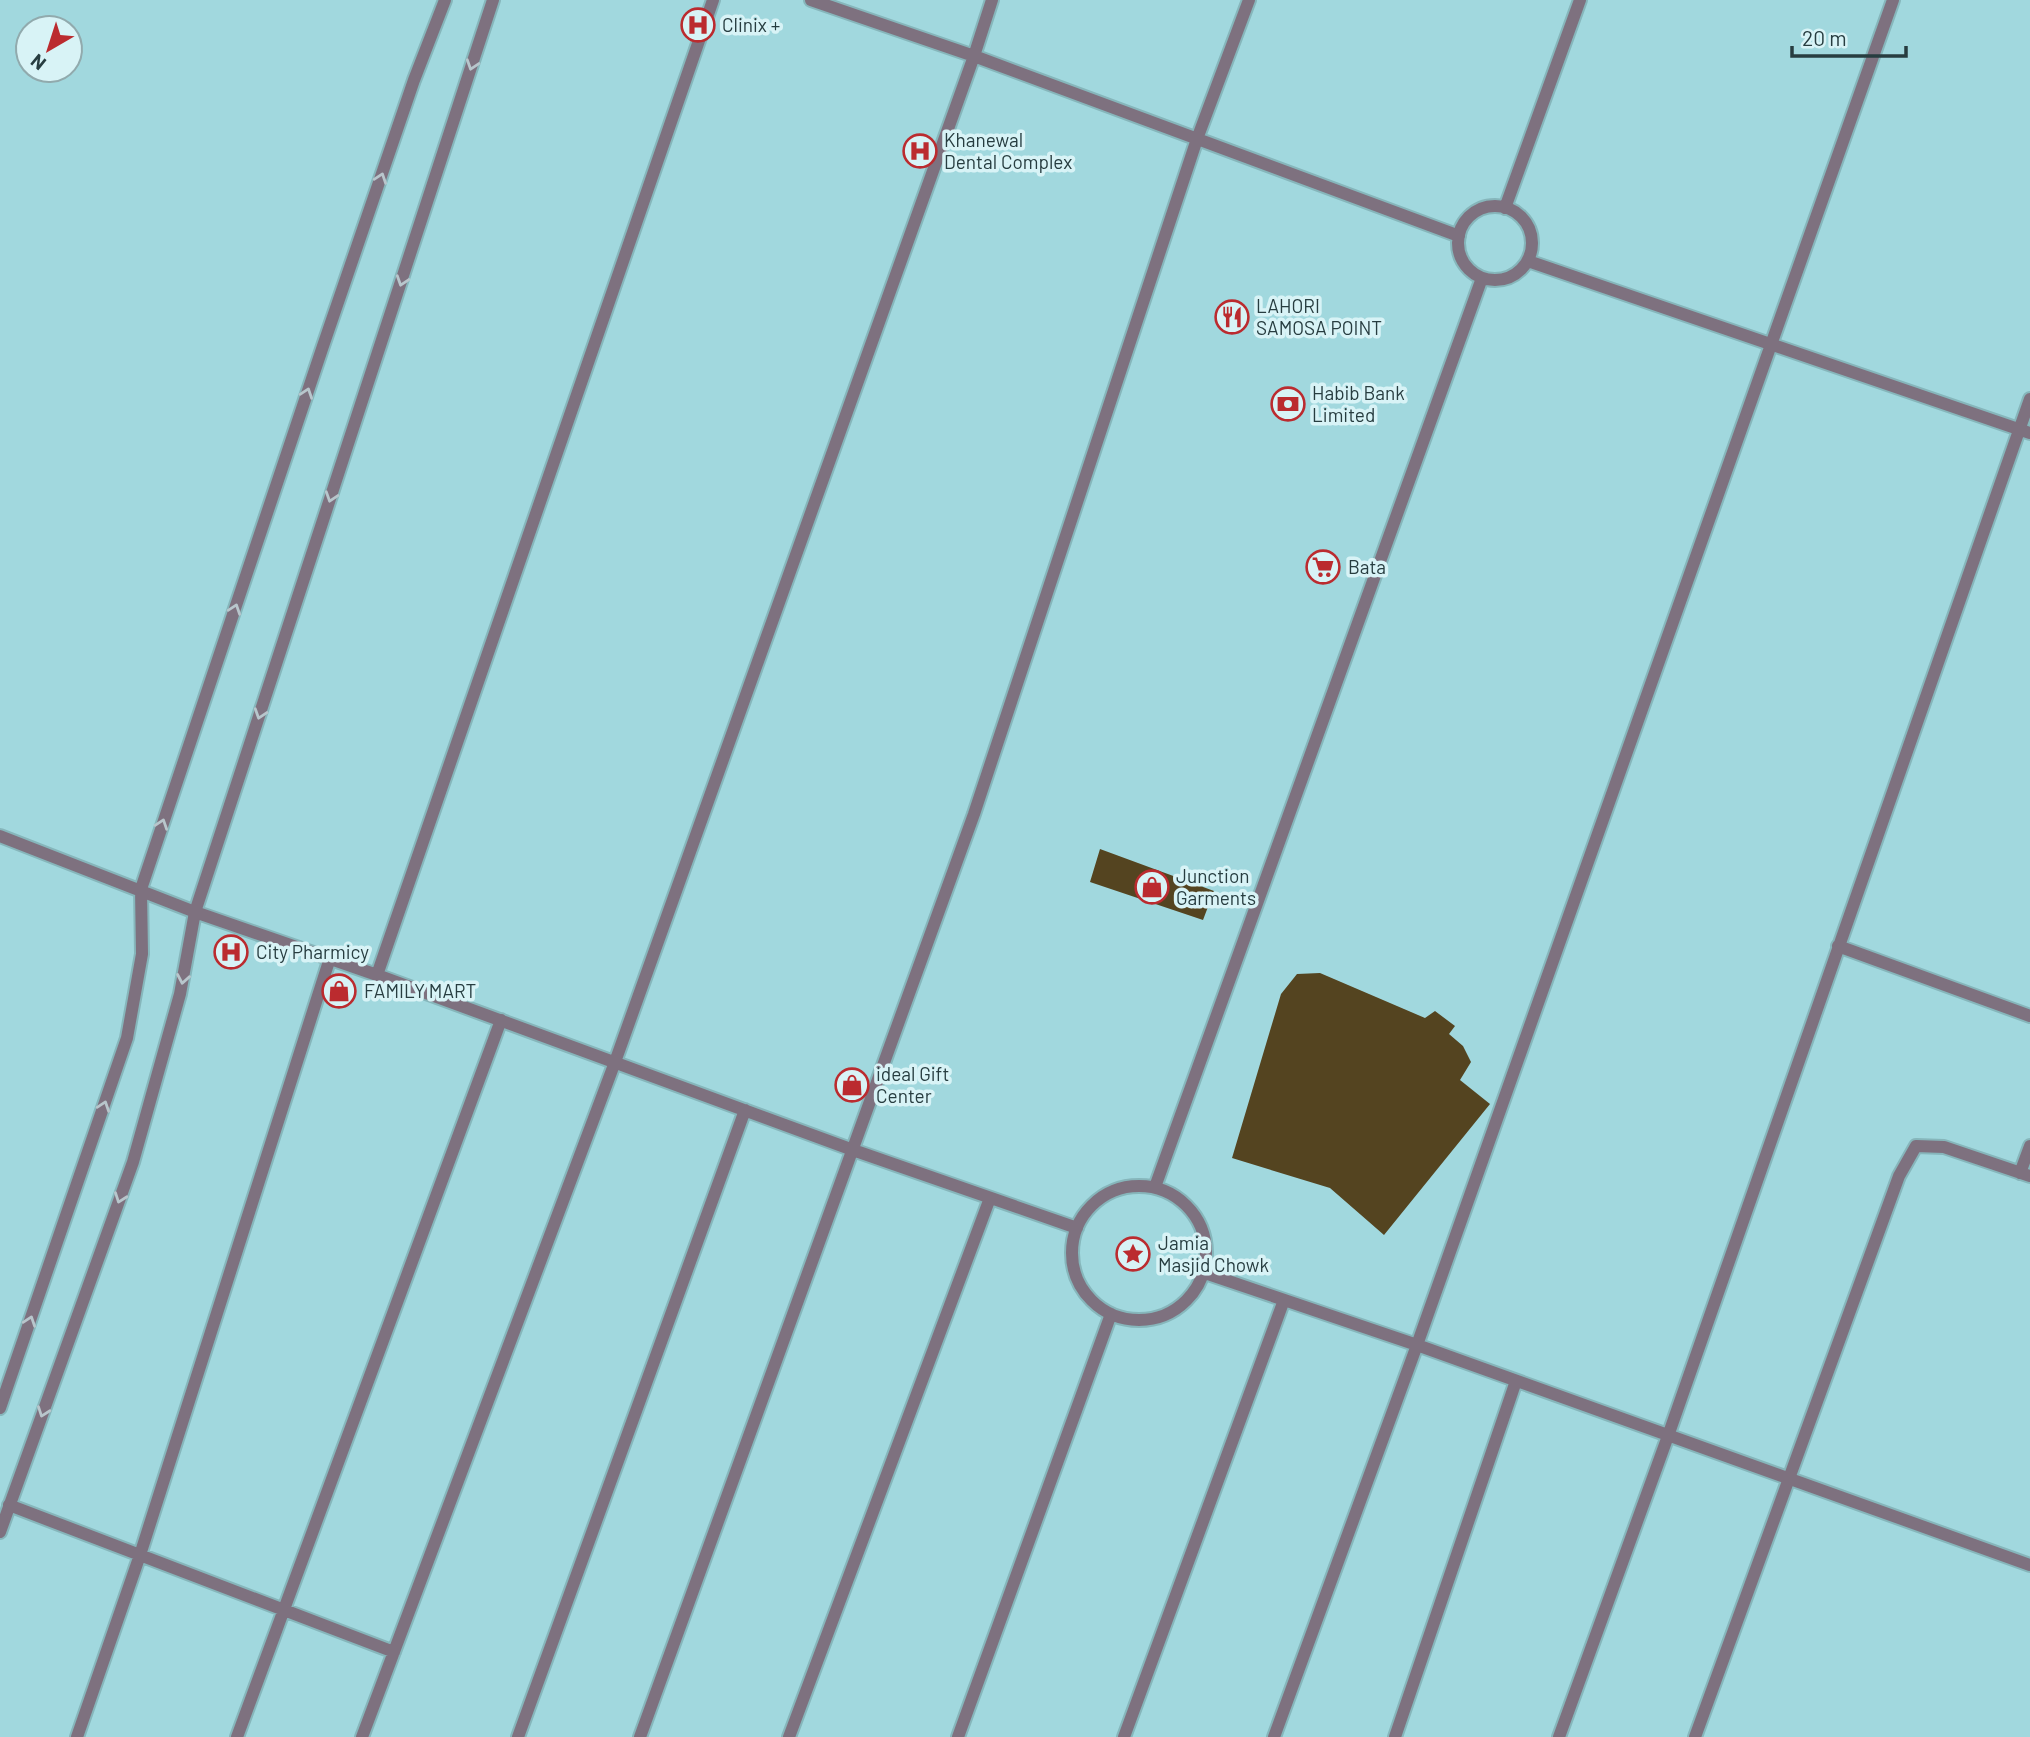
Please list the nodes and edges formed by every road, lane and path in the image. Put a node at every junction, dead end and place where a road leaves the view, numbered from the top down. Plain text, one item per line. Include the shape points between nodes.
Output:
1 (445, 0) edge
2 (494, 0) edge
3 (713, 0) edge
4 (811, 0) edge
5 (992, 0) edge
6 (1249, 0) edge
7 (1580, 0) edge
8 (1893, 0) edge
9 (974, 56) junction
10 (1197, 138) junction
11 (1505, 208) junction
12 (1459, 236) junction
13 (1528, 261) junction
14 (1482, 278) junction
15 (1772, 343) junction
16 (2030, 399) edge
17 (2025, 432) edge
18 (0, 836) edge
19 (141, 889) junction
20 (195, 912) junction
21 (1838, 946) junction
22 (330, 958) junction
23 (377, 975) junction
24 (2030, 1016) edge
25 (501, 1020) junction
26 (615, 1062) junction
27 (745, 1110) junction
28 (2030, 1146) edge
29 (853, 1150) junction
30 (2025, 1174) edge
31 (1155, 1187) junction
32 (990, 1198) junction
33 (1077, 1228) junction
34 (1205, 1273) junction
35 (1284, 1300) junction
36 (1111, 1314) junction
37 (1417, 1345) junction
38 (1516, 1381) junction
39 (0, 1408) edge
40 (1668, 1436) junction
41 (1787, 1478) junction
42 (9, 1505) junction
43 (0, 1532) edge
44 (140, 1555) junction
45 (2030, 1565) edge
46 (284, 1610) junction
47 (394, 1652) junction
48 (77, 1737) edge
49 (237, 1737) edge
50 (362, 1737) edge
51 (518, 1737) edge
52 (640, 1737) edge
53 (789, 1737) edge
54 (958, 1737) edge
55 (1124, 1737) edge
56 (1274, 1737) edge
57 (1395, 1737) edge
58 (1559, 1737) edge
59 (1695, 1737) edge

19 -> 1 street
2 -> 20 street
3 - 23 street
4 - 9 street
5 - 9 street
6 - 10 street
7 - 11 street
8 - 15 street
9 - 10 street
9 - 26 street
10 - 12 street
10 - 29 street via 974,814
11 - 12 street via 1481,208 1463,224
11 - 13 street via 1515,212 1529,229
12 - 14 street via 1460,256
13 - 14 street via 1513,276
13 - 15 street
14 - 31 street
15 - 17 street
15 - 37 street
16 - 17 street
17 - 21 street
18 - 19 street
19 - 20 street
39 -> 19 street via 127,1038 142,954
20 - 22 street
20 -> 42 street via 180,994 133,1163
21 - 24 street
21 - 40 street
22 - 23 street
22 - 44 street
23 - 25 street
25 - 26 street
25 - 46 street
26 - 27 street
26 - 47 street
27 - 29 street
27 - 51 street
28 - 30 street
29 - 32 street
29 - 52 street
30 - 41 street via 1944,1147 1916,1146 1899,1176
31 - 33 street via 1133,1185 1112,1190 1094,1202
31 - 34 street via 1192,1210 1203,1229
32 - 33 street
32 - 53 street
33 - 36 street via 1072,1261 1078,1282 1091,1301
34 - 35 street
34 - 36 street via 1194,1294 1177,1310 1156,1319 1133,1321
35 - 37 street
35 - 55 street
36 - 54 street
37 - 38 street
37 - 56 street
38 - 40 street
38 - 57 street
40 - 41 street
40 - 58 street
41 - 45 street
41 - 59 street
42 - 43 street
42 - 44 street
44 - 46 street
44 - 48 street
46 - 47 street
46 - 49 street
47 - 50 street

